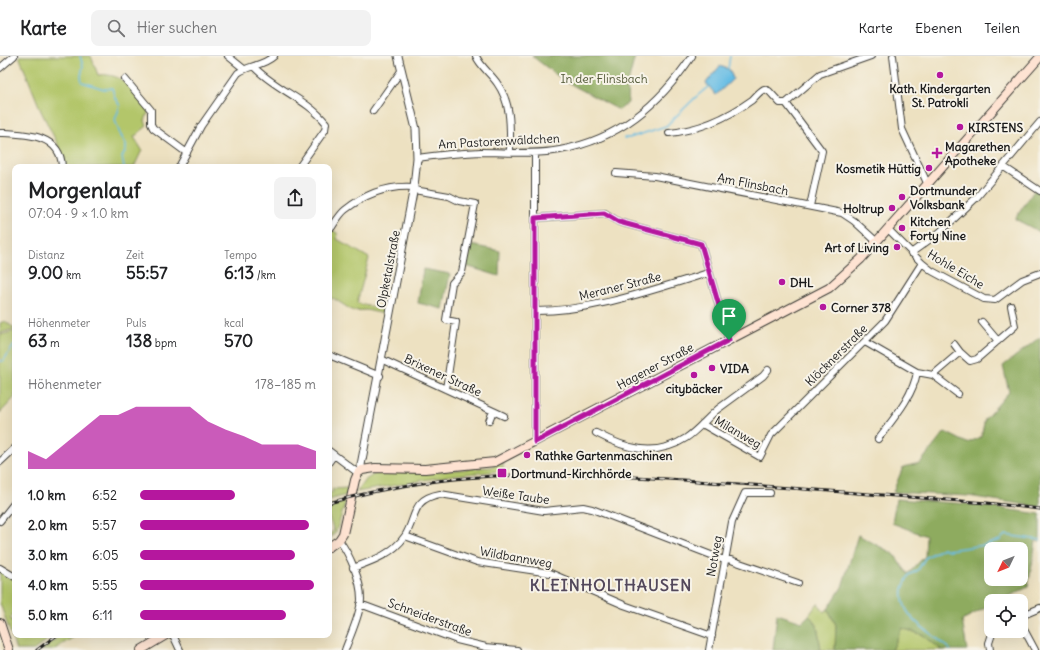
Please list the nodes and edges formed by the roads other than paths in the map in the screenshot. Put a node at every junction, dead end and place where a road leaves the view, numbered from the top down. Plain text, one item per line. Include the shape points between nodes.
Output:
1 (14, 56) edge
2 (228, 56) edge
3 (274, 56) edge
4 (398, 56) edge
5 (476, 56) edge
6 (692, 56) edge
7 (871, 56) edge
8 (893, 56) edge
9 (1040, 57) edge
10 (254, 67) junction
11 (0, 68) edge
12 (244, 69) junction
13 (402, 71) junction
14 (125, 79) dead end
15 (786, 103) junction
16 (373, 111) dead end
17 (1040, 122) edge
18 (0, 133) edge
19 (669, 134) dead end
20 (510, 152) junction
21 (187, 153) junction
22 (535, 153) junction
23 (417, 158) junction
24 (62, 164) edge
25 (181, 164) edge
26 (301, 164) edge
27 (1004, 167) junction
28 (616, 173) dead end
29 (928, 185) junction
30 (414, 189) junction
31 (1040, 191) edge
32 (810, 206) junction
33 (535, 218) junction
34 (332, 227) dead end
35 (888, 229) junction
36 (877, 242) junction
37 (911, 253) junction
38 (922, 263) junction
39 (708, 273) junction
40 (1040, 273) edge
41 (1011, 306) dead end
42 (535, 311) junction
43 (982, 322) dead end
44 (729, 340) junction
45 (998, 341) junction
46 (865, 342) junction
47 (954, 344) dead end
48 (960, 352) junction
49 (332, 356) edge
50 (383, 360) junction
51 (768, 370) dead end
52 (917, 372) junction
53 (934, 374) junction
54 (380, 376) junction
55 (446, 389) junction
56 (958, 394) dead end
57 (494, 411) junction
58 (504, 416) dead end
59 (489, 421) dead end
60 (702, 424) junction
61 (596, 433) dead end
62 (878, 439) dead end
63 (535, 442) junction
64 (12, 451) edge
65 (332, 453) edge
66 (760, 458) joint
67 (0, 462) edge
68 (360, 471) junction
69 (770, 493) dead end
70 (12, 506) edge
71 (0, 521) edge
72 (405, 536) junction
73 (339, 540) junction
74 (332, 545) edge
75 (724, 559) junction
76 (0, 568) edge
77 (353, 568) junction
78 (12, 575) edge
79 (798, 583) dead end
80 (360, 604) junction
81 (1040, 608) edge
82 (1028, 613) edge
83 (0, 623) edge
84 (712, 636) junction
85 (1028, 637) edge
86 (161, 638) edge
87 (174, 638) edge
88 (991, 638) edge
89 (9, 650) edge
90 (141, 650) edge
91 (180, 650) edge
92 (345, 650) edge
93 (517, 650) edge
94 (709, 650) edge
95 (990, 650) edge
96 (1035, 650) edge

1 - 11 street
2 - 12 street
3 - 10 street via 266,63
4 - 13 street, Olpketalstraße
5 - 20 street via 505,97 510,118
6 - 22 street, Am Pastorenwäldchen via 659,98 628,124 583,145
7 - 15 street via 820,74
8 - 29 street via 902,129
9 - 29 main road, Hagener Straße
10 - 12 street
10 - 26 street via 261,75 296,97 326,123 325,130
12 - 21 street via 201,126
13 - 16 street
13 - 23 street, Olpketalstraße via 416,129
14 - 21 street via 151,110 153,128
15 - 19 street via 780,102 769,91 764,90 721,119 688,131
15 - 32 street via 822,151
17 - 27 street
18 - 24 street via 34,135 50,143 60,152
20 - 22 street, Am Pastorenwäldchen
20 - 23 street, Am Pastorenwäldchen via 462,153
21 - 25 street
22 - 33 street
23 - 30 street, Olpketalstraße
27 - 31 street
27 - 37 street via 966,208 940,232
28 - 32 street, Am Flinsbach via 655,176
29 - 35 main road, Hagener Straße
30 - 34 street via 399,186 382,189 369,195 345,210
30 - 50 street, Olpketalstraße
30 - 55 street via 475,204 462,272 452,283 446,320 456,322
32 - 36 street, Am Flinsbach via 842,213
33 - 39 street via 604,213 619,222 701,244
33 - 42 street
35 - 36 main road, Hagener Straße
35 - 37 street, Hohle Eiche
36 - 44 main road, Hagener Straße via 852,269 829,288
37 - 38 street, Hohle Eiche
38 - 40 street, Hohle Eiche via 990,301 1000,297 1022,280
38 - 46 street, Klöcknerstraße via 885,321
39 - 42 street, Meraner Straße via 604,303
39 - 44 street
41 - 45 street via 1015,326
42 - 63 street
43 - 45 street
44 - 63 main road, Hagener Straße
45 - 48 street via 977,359 970,361
46 - 52 street
46 - 66 street, Klöcknerstraße via 771,435
47 - 48 street
48 - 53 street
49 - 54 street
50 - 54 street, Olpketalstraße
50 - 55 street, Brixener Straße
51 - 60 street
52 - 53 street
52 - 62 street via 912,388
53 - 56 street
54 - 68 street, Olpketalstraße
55 - 57 street, Brixener Straße
57 - 58 street, Brixener Straße
57 - 59 street
60 - 61 street, Milanweg via 686,438 659,449 632,449
60 - 66 street, Milanweg
63 - 68 main road, Hagener Straße via 489,464 425,469 375,468
64 - 67 street
65 - 68 street
68 - 73 main road via 352,490 346,522
69 - 75 street, Notweg via 749,492 742,496 732,522
70 - 71 street
72 - 75 street, Weiße Taube via 423,500 440,494 544,511 583,507 592,509
72 - 77 street, Weiße Taube via 381,557
72 - 84 street, Wildbannweg via 477,562 550,572 624,605
73 - 74 main road
73 - 77 street
75 - 79 street, Weiße Taube
75 - 84 street, Notweg
76 - 78 street
77 - 80 street via 360,590
80 - 92 street
80 - 93 street, Schneiderstraße via 457,640 486,647
81 - 82 street
83 - 89 main road
84 - 94 street, Notweg
85 - 96 street
86 - 90 main road
87 - 91 street
88 - 95 street

